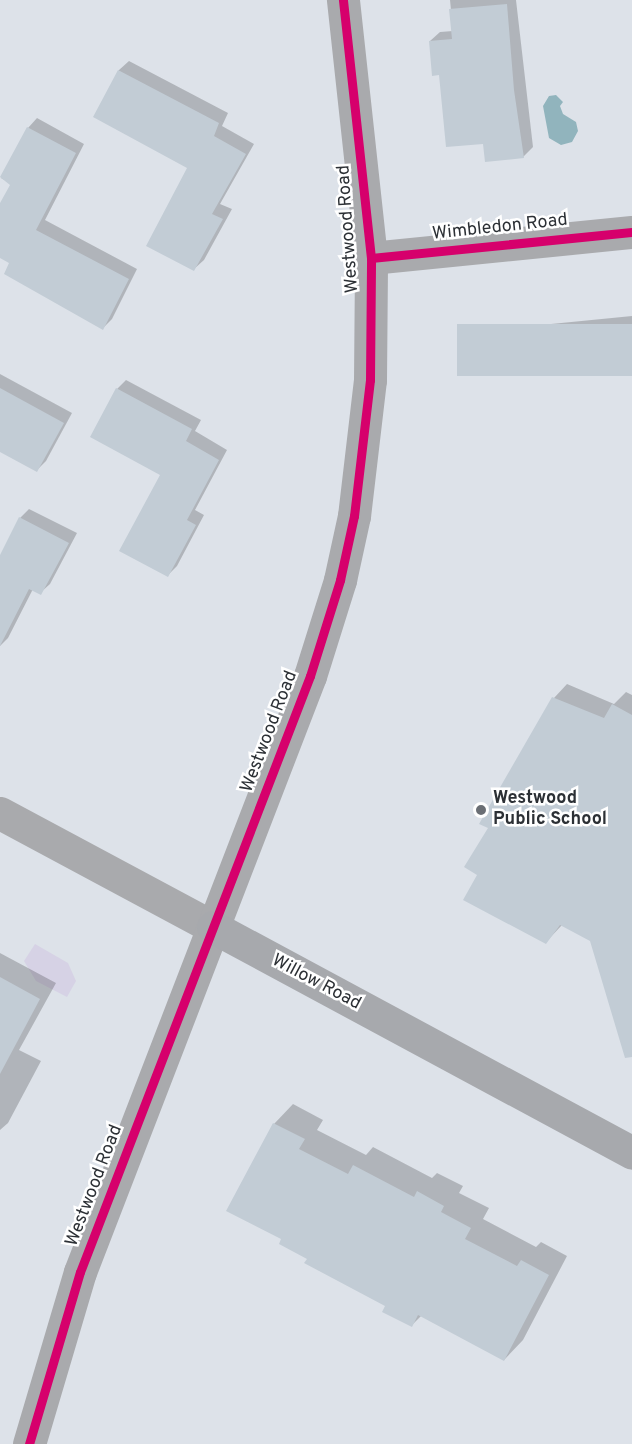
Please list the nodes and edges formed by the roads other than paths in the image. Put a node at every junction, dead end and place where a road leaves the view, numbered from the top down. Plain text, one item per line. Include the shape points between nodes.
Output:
1 (343, 0) edge
2 (632, 232) edge
3 (371, 258) junction
4 (0, 813) edge
5 (213, 927) junction
6 (632, 1153) edge
7 (29, 1444) edge

1 - 3 street, Westwood Road
2 - 3 street, Wimbledon Road
3 - 5 street, Westwood Road via 370,380 354,516 340,580 310,676
4 - 5 street, Willow Road
5 - 6 main road, Willow Road
5 - 7 street, Westwood Road via 80,1272

